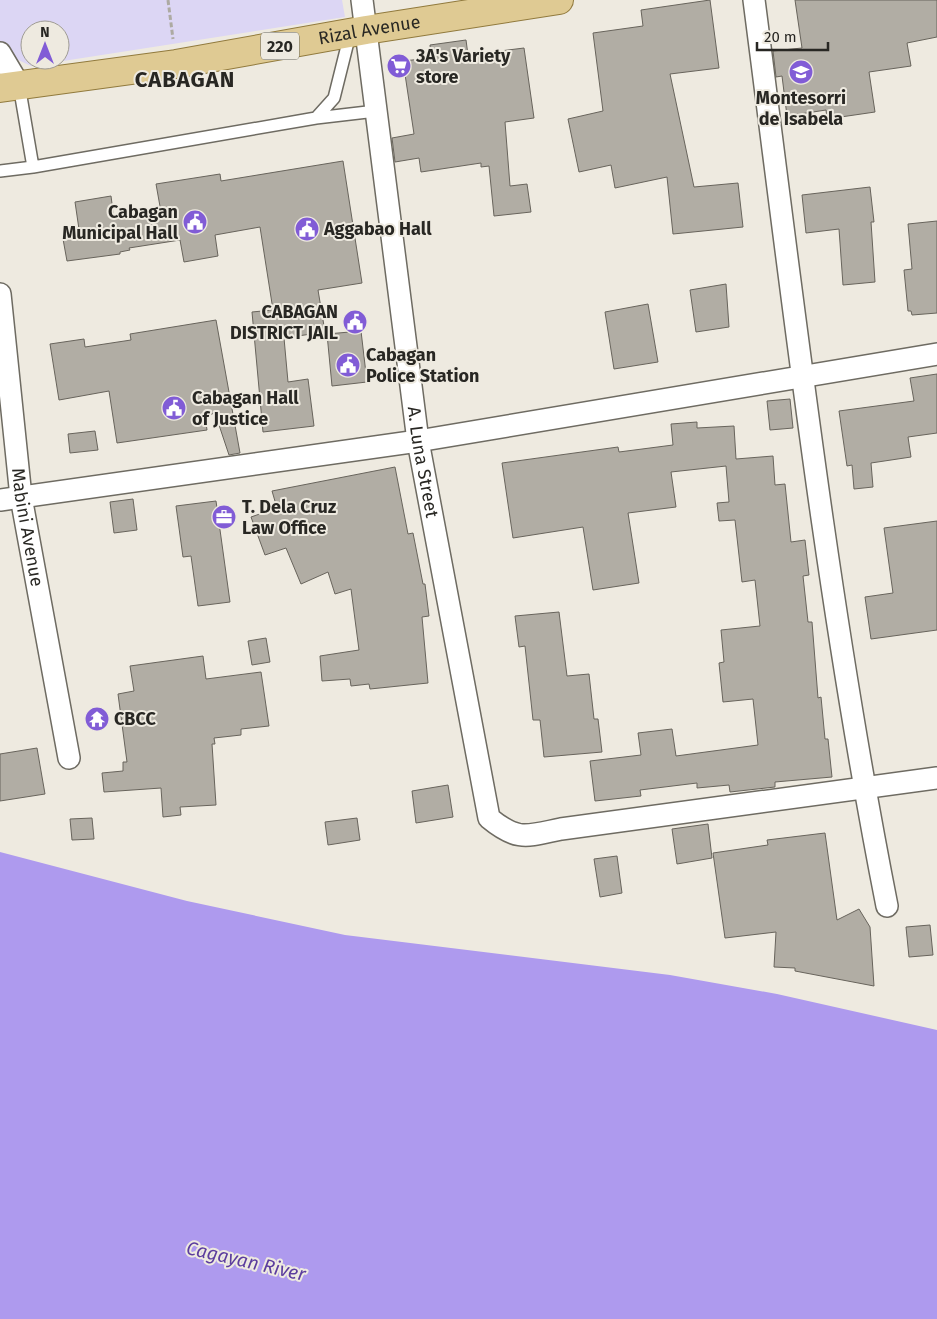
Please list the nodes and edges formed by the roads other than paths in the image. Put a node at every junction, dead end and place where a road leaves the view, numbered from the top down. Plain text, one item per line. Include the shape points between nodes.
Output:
1 (362, 0) edge
2 (559, 0) edge
3 (754, 0) edge
4 (358, 32) junction
5 (0, 53) edge
6 (9, 86) edge
7 (376, 111) junction
8 (316, 118) junction
9 (33, 167) junction
10 (0, 171) edge
11 (0, 294) edge
12 (937, 354) edge
13 (803, 378) junction
14 (418, 440) junction
15 (21, 497) junction
16 (0, 500) edge
17 (69, 758) dead end
18 (937, 778) edge
19 (864, 788) junction
20 (888, 906) dead end

1 - 4 street, A. Luna Street
2 - 4 main road, Rizal Avenue / 220
3 - 13 street
4 - 6 main road, Rizal Avenue / 220 via 176,64
4 - 7 street, A. Luna Street
4 - 8 lane via 334,98
5 - 6 street
6 - 9 lane
7 - 8 lane
7 - 14 street, A. Luna Street
8 - 9 lane
9 - 10 lane
11 - 15 street, Mabini Avenue
12 - 13 street
13 - 14 street
13 - 19 street
14 - 15 street
14 - 19 street, A. Luna Street via 489,818 507,833 524,836
15 - 16 street
15 - 17 street, Mabini Avenue
18 - 19 street, A. Luna Street
19 - 20 street

